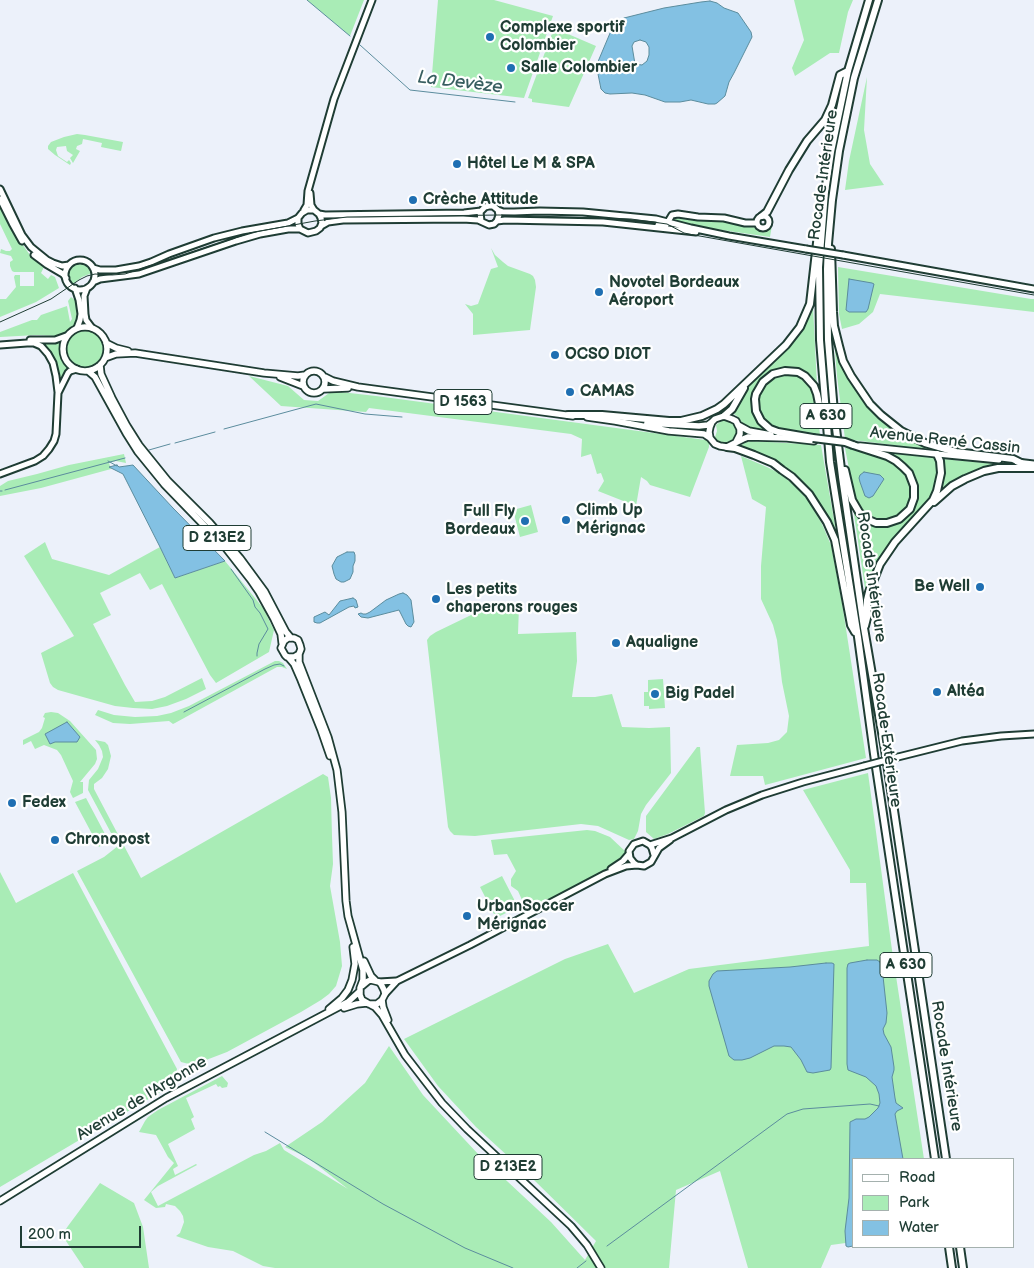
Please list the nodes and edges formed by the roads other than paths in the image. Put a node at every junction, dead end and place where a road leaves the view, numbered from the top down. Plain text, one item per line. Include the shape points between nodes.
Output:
1 (372, 0) edge
2 (869, 0) edge
3 (878, 0) edge
4 (848, 71) junction
5 (310, 186) junction
6 (0, 189) edge
7 (825, 192) junction
8 (0, 199) edge
9 (314, 210) junction
10 (498, 210) junction
11 (304, 211) junction
12 (481, 211) junction
13 (319, 214) junction
14 (762, 216) junction
15 (298, 218) junction
16 (481, 220) junction
17 (497, 221) junction
18 (668, 221) junction
19 (757, 223) junction
20 (623, 224) junction
21 (321, 226) junction
22 (300, 229) junction
23 (729, 236) junction
24 (828, 244) junction
25 (69, 265) junction
26 (93, 268) junction
27 (66, 278) junction
28 (93, 282) junction
29 (75, 288) junction
30 (87, 288) junction
31 (1034, 288) edge
32 (77, 328) junction
33 (92, 328) junction
34 (66, 336) junction
35 (0, 343) edge
36 (106, 343) junction
37 (135, 353) junction
38 (105, 358) junction
39 (100, 365) junction
40 (77, 369) junction
41 (88, 371) junction
42 (264, 373) junction
43 (305, 375) junction
44 (752, 376) junction
45 (325, 377) junction
46 (304, 386) junction
47 (358, 388) junction
48 (324, 389) junction
49 (58, 393) junction
50 (834, 412) junction
51 (568, 415) junction
52 (724, 416) junction
53 (615, 421) junction
54 (712, 422) junction
55 (738, 425) junction
56 (710, 438) junction
57 (788, 438) junction
58 (813, 440) junction
59 (736, 442) junction
60 (853, 445) junction
61 (727, 447) junction
62 (937, 454) junction
63 (830, 462) junction
64 (1022, 463) junction
65 (1034, 466) edge
66 (0, 474) edge
67 (890, 549) junction
68 (864, 628) junction
69 (858, 637) junction
70 (291, 638) junction
71 (282, 643) junction
72 (299, 654) junction
73 (287, 657) junction
74 (1034, 734) edge
75 (337, 775) junction
76 (672, 838) junction
77 (650, 844) junction
78 (629, 854) junction
79 (654, 855) junction
80 (637, 865) junction
81 (604, 874) junction
82 (347, 889) junction
83 (346, 901) junction
84 (377, 981) junction
85 (397, 981) junction
86 (361, 988) junction
87 (383, 997) junction
88 (369, 1004) junction
89 (310, 1022) junction
90 (301, 1027) junction
91 (413, 1066) junction
92 (935, 1158) edge
93 (946, 1158) edge
94 (0, 1201) edge
95 (949, 1248) edge
96 (960, 1248) edge
97 (601, 1268) edge
98 (952, 1268) edge
99 (963, 1268) edge

1 - 5 street via 334,99
2 - 4 highway, Rocade Extérieure / A 630
3 - 24 highway, Rocade Intérieure / A 630 via 848,105
4 - 7 highway, Rocade Extérieure / A 630
4 - 14 highway via 840,75 825,120 807,140
5 - 9 street
5 - 11 street
6 - 25 street via 31,247 53,263
7 - 44 highway via 806,315 786,345
7 - 63 highway, Rocade Extérieure / A 630 via 819,305
8 - 27 street via 15,230 29,249
9 - 11 street
9 - 13 street
10 - 12 street via 489,206
10 - 17 street
10 - 18 street via 588,212
11 - 15 street
12 - 13 street
12 - 16 street
13 - 21 street
14 - 19 street
14 - 19 street via 768,219 767,226 762,228
15 - 22 street
15 - 26 street via 288,223 214,238 139,266 108,270
16 - 17 street via 489,225
16 - 21 street via 343,220
17 - 20 street
18 - 19 street via 678,214
18 - 20 street via 664,225
18 - 23 street
20 - 23 street
21 - 22 street via 311,233
22 - 28 street via 260,234 139,274
23 - 31 street, bridge
24 - 50 highway, Rocade Intérieure / A 630 via 828,340
24 - 64 highway via 832,250 834,326 839,346 851,376 870,404 901,431 925,443 956,452
25 - 26 street via 80,260
25 - 27 street
26 - 28 street
27 - 29 street
28 - 30 street
29 - 30 street
29 - 32 street via 81,314
30 - 33 street via 85,314
32 - 33 main road
32 - 34 main road
33 - 36 main road via 101,333
34 - 35 street via 55,340
34 - 40 main road via 64,355 66,361
35 - 49 street via 41,346 53,363
36 - 37 main road
36 - 38 main road
37 - 38 main road
37 - 42 main road
38 - 39 main road
39 - 41 main road
39 - 70 main road, D 213E2 via 100,374 139,445 240,558 265,592
40 - 41 main road
40 - 49 street via 70,371
41 - 71 main road, D 213E2 via 95,376 142,458 225,547 260,592 281,634
42 - 43 main road
42 - 46 main road
43 - 45 main road via 314,370
43 - 46 main road
44 - 51 highway via 717,409 687,420
44 - 52 highway via 732,409
45 - 47 main road, D 1563
45 - 48 main road
46 - 48 main road via 312,393
47 - 48 main road, D 1563
47 - 51 main road, D 1563
49 - 66 street via 56,430 51,446 35,461
50 - 60 highway via 855,506 864,518 876,523 899,519 910,509 914,498 909,473 887,456
50 - 68 highway, Rocade Intérieure / A 630
51 - 53 main road, D 1563
52 - 54 main road
52 - 55 main road via 732,418
53 - 54 main road, D 1563 via 692,426
53 - 56 main road, D 1563 via 704,434
54 - 56 main road
55 - 57 main road via 749,431
55 - 59 main road via 740,434
56 - 61 main road
57 - 58 main road
57 - 59 main road via 748,437
58 - 60 highway, bridge
58 - 63 highway via 778,432 761,421 755,399 767,377 779,372 798,372 814,386
59 - 61 main road
60 - 62 main road, Avenue René Cassin
61 - 69 highway via 773,463 809,494 835,540 851,625
62 - 64 street, Avenue René Cassin
62 - 67 highway via 941,465 938,491
63 - 69 highway, Rocade Extérieure / A 630
64 - 65 street, Avenue René Cassin
65 - 67 highway via 992,469 952,486
67 - 68 highway via 869,592 868,618
68 - 93 highway, Rocade Intérieure / A 630
69 - 92 highway, Rocade Extérieure / A 630
70 - 71 main road
70 - 72 main road via 300,644
71 - 73 main road via 281,651
72 - 73 main road
72 - 75 main road via 299,662 328,737
73 - 75 main road via 301,680
74 - 76 street, bridge via 962,741 803,782 735,806
75 - 82 main road
76 - 77 street
76 - 79 street
77 - 78 street via 637,842
77 - 79 street
78 - 80 street
78 - 81 street
79 - 80 street via 647,865
80 - 81 street
81 - 85 street
82 - 83 main road
82 - 84 main road via 360,949 370,974
83 - 86 main road via 363,970
83 - 89 main road via 355,964 352,980 336,1004
84 - 85 street
84 - 86 main road via 368,981
84 - 87 main road via 383,987
85 - 87 street
86 - 88 main road via 361,998
86 - 89 main road, Avenue de l'Argonne via 348,1002
87 - 88 main road via 377,1004
87 - 91 main road, D 213E2 via 386,1014
88 - 90 main road, Avenue de l'Argonne via 349,1006
88 - 91 main road, D 213E2 via 382,1015
89 - 90 main road, Avenue de l'Argonne
90 - 94 main road, Avenue de l'Argonne via 166,1098
91 - 97 main road, D 213E2 via 454,1116 571,1226 587,1244
95 - 98 highway
96 - 99 highway

